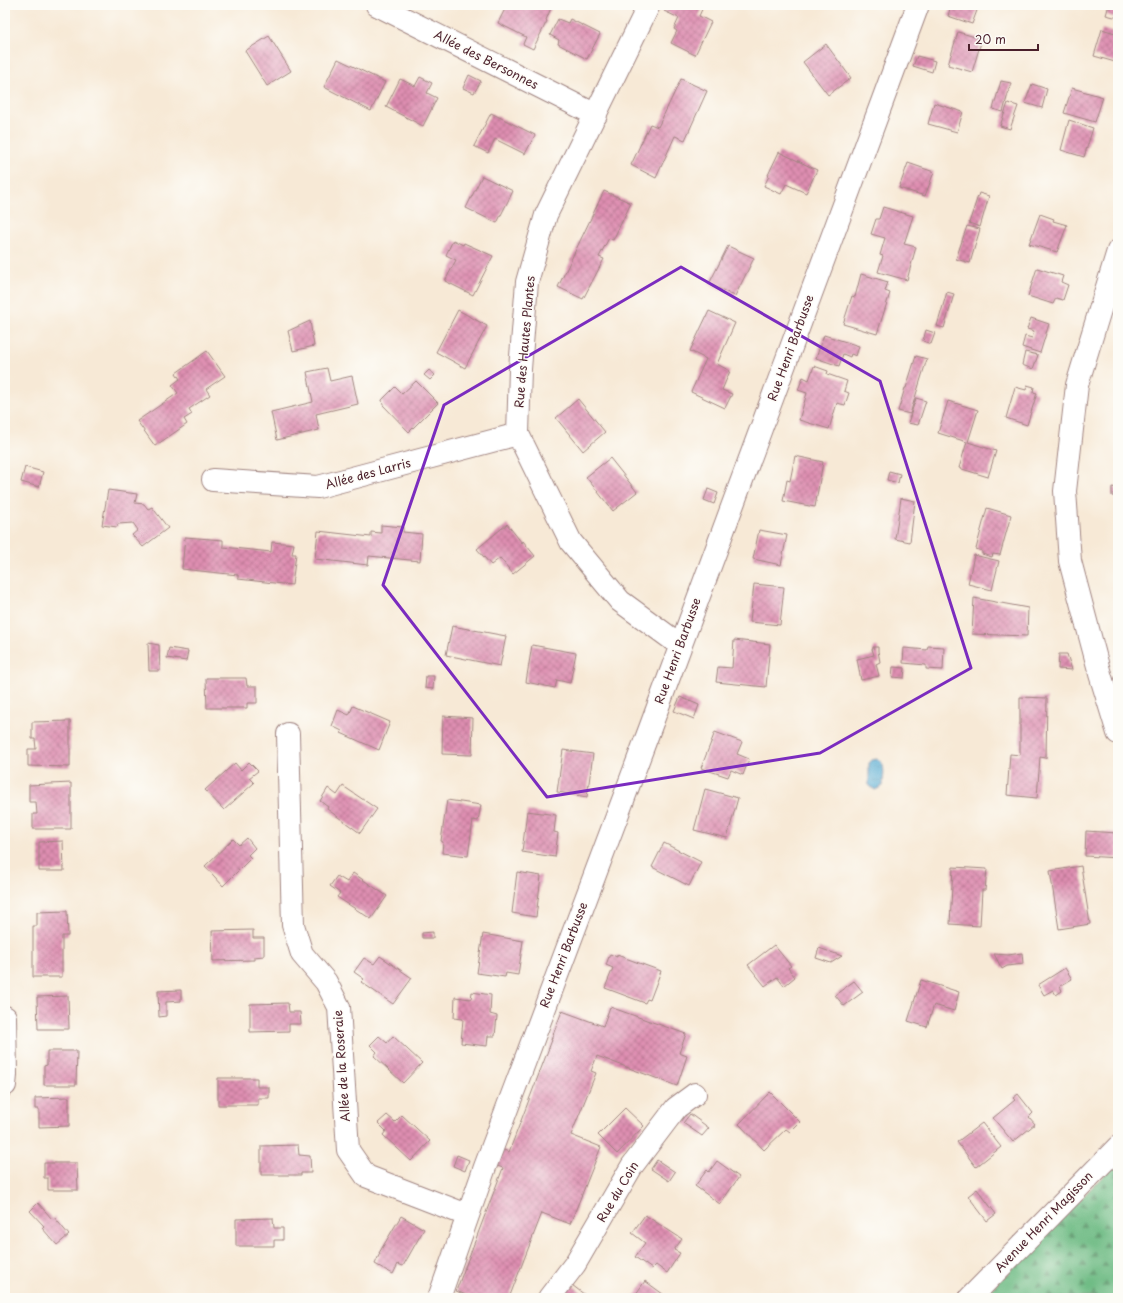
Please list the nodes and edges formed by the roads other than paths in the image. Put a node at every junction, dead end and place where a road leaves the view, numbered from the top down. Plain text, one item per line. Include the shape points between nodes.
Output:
1 (377, 5) edge
2 (649, 5) edge
3 (918, 5) edge
4 (596, 115) junction
5 (1118, 251) edge
6 (518, 434) junction
7 (213, 480) dead end
8 (680, 645) junction
9 (1118, 733) edge
10 (288, 734) dead end
11 (5, 1017) edge
12 (5, 1085) edge
13 (695, 1094) dead end
14 (1118, 1147) edge
15 (467, 1215) junction
16 (438, 1298) edge
17 (549, 1298) edge
18 (970, 1298) edge

1 - 4 street, Allée des Bersonnes
2 - 4 street, Rue des Hautes Plantes
3 - 8 street, Rue Henri Barbusse
4 - 6 street, Rue des Hautes Plantes via 546,215 527,282
5 - 9 street via 1077,385 1065,491 1070,561
6 - 7 street, Allée des Larris via 318,487
6 - 8 street, Rue des Hautes Plantes via 571,542 620,601
8 - 15 street, Rue Henri Barbusse
10 - 15 street, Allée de la Roseraie via 293,925 302,954 326,982 339,1007 348,1150 366,1176
11 - 12 street
13 - 17 street, Rue du Coin via 676,1108 632,1166 575,1264
14 - 18 street, Avenue Henri Magisson
15 - 16 street, Rue Henri Barbusse

